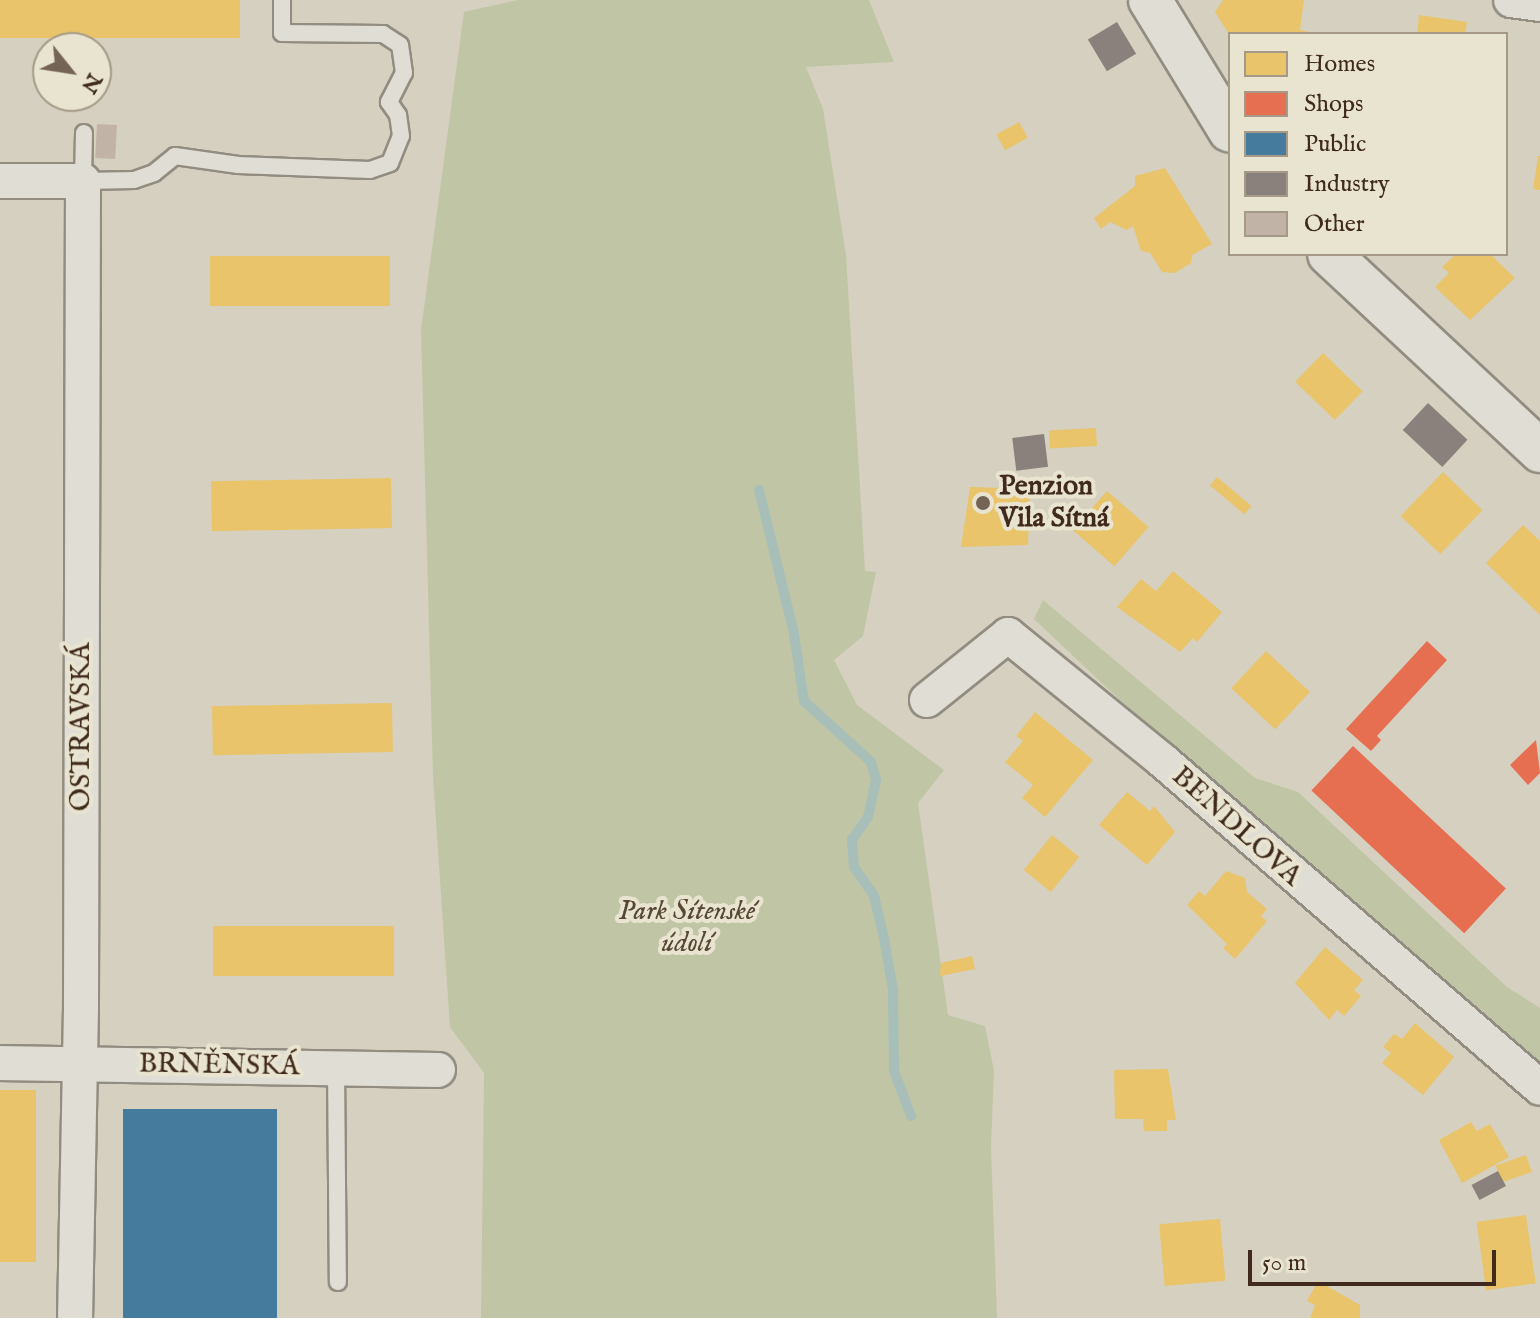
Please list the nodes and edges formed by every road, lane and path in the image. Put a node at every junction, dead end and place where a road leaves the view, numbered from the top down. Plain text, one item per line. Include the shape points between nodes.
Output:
1 (282, 0) edge
2 (1150, 0) edge
3 (1511, 0) edge
4 (1540, 4) edge
5 (1228, 128) edge
6 (84, 133) dead end
7 (0, 181) edge
8 (83, 181) junction
9 (1331, 256) edge
10 (1538, 445) edge
11 (927, 700) dead end
12 (0, 1063) edge
13 (81, 1064) junction
14 (336, 1068) junction
15 (438, 1070) dead end
16 (1540, 1088) edge
17 (338, 1282) dead end
18 (75, 1318) edge

1 - 8 lane via 282,33 383,34 400,45 404,73 389,102 398,115 401,136 390,163 370,170 238,165 175,156 154,173 134,180
2 - 5 street
3 - 4 street
6 - 8 lane
7 - 8 street
8 - 13 street, OSTRAVSKÁ
9 - 10 street
11 - 16 street, BENDLOVA via 1008,635 1163,761
12 - 13 street, BRNĚNSKÁ
13 - 14 street, BRNĚNSKÁ
13 - 18 street, OSTRAVSKÁ
14 - 15 street, BRNĚNSKÁ
14 - 17 lane

